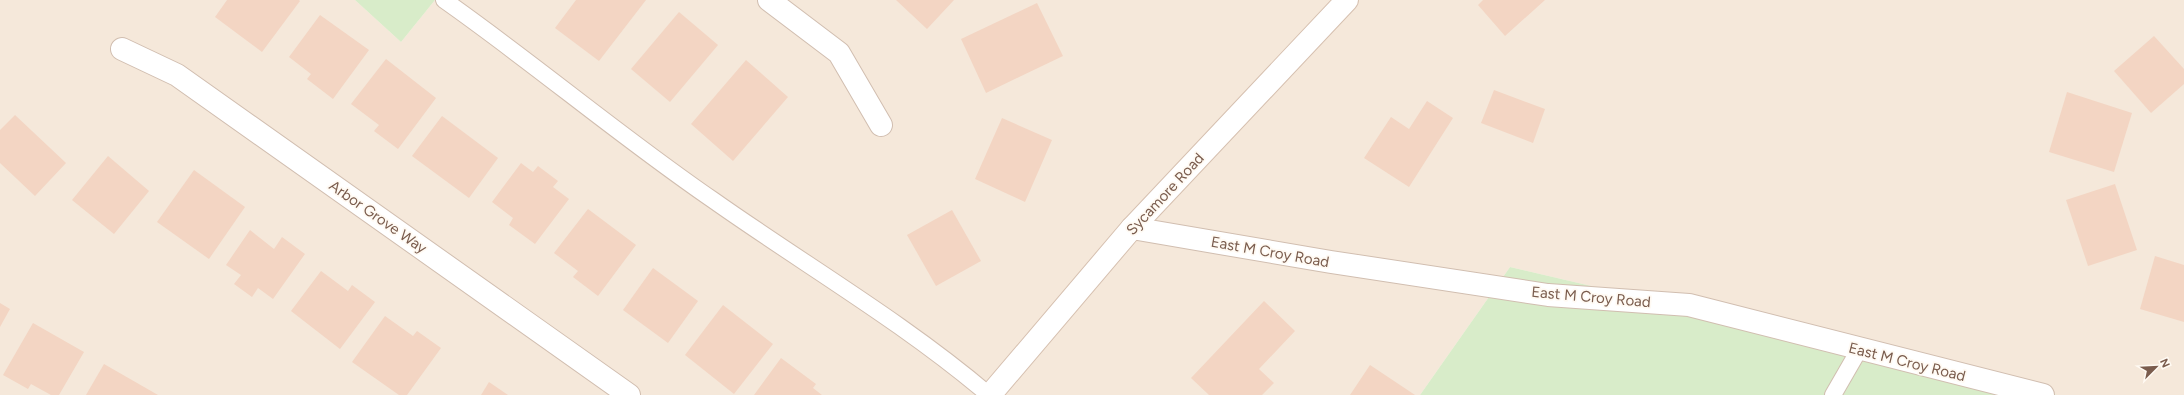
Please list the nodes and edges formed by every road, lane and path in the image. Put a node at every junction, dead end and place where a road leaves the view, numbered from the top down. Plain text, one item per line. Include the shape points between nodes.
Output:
1 (444, 0) edge
2 (769, 0) edge
3 (1347, 0) edge
4 (122, 48) dead end
5 (881, 125) dead end
6 (1132, 228) junction
7 (1859, 350) junction
8 (629, 395) edge
9 (990, 395) edge
10 (1833, 395) edge
11 (2043, 395) edge

1 - 9 lane via 713,201 879,311
2 - 5 street via 839,53
3 - 6 street, Sycamore Road
4 - 8 street, Arbor Grove Way via 177,75
6 - 7 street, East M Croy Road via 1548,295 1689,305
6 - 9 street, Sycamore Road
7 - 10 lane
7 - 11 street, East M Croy Road

